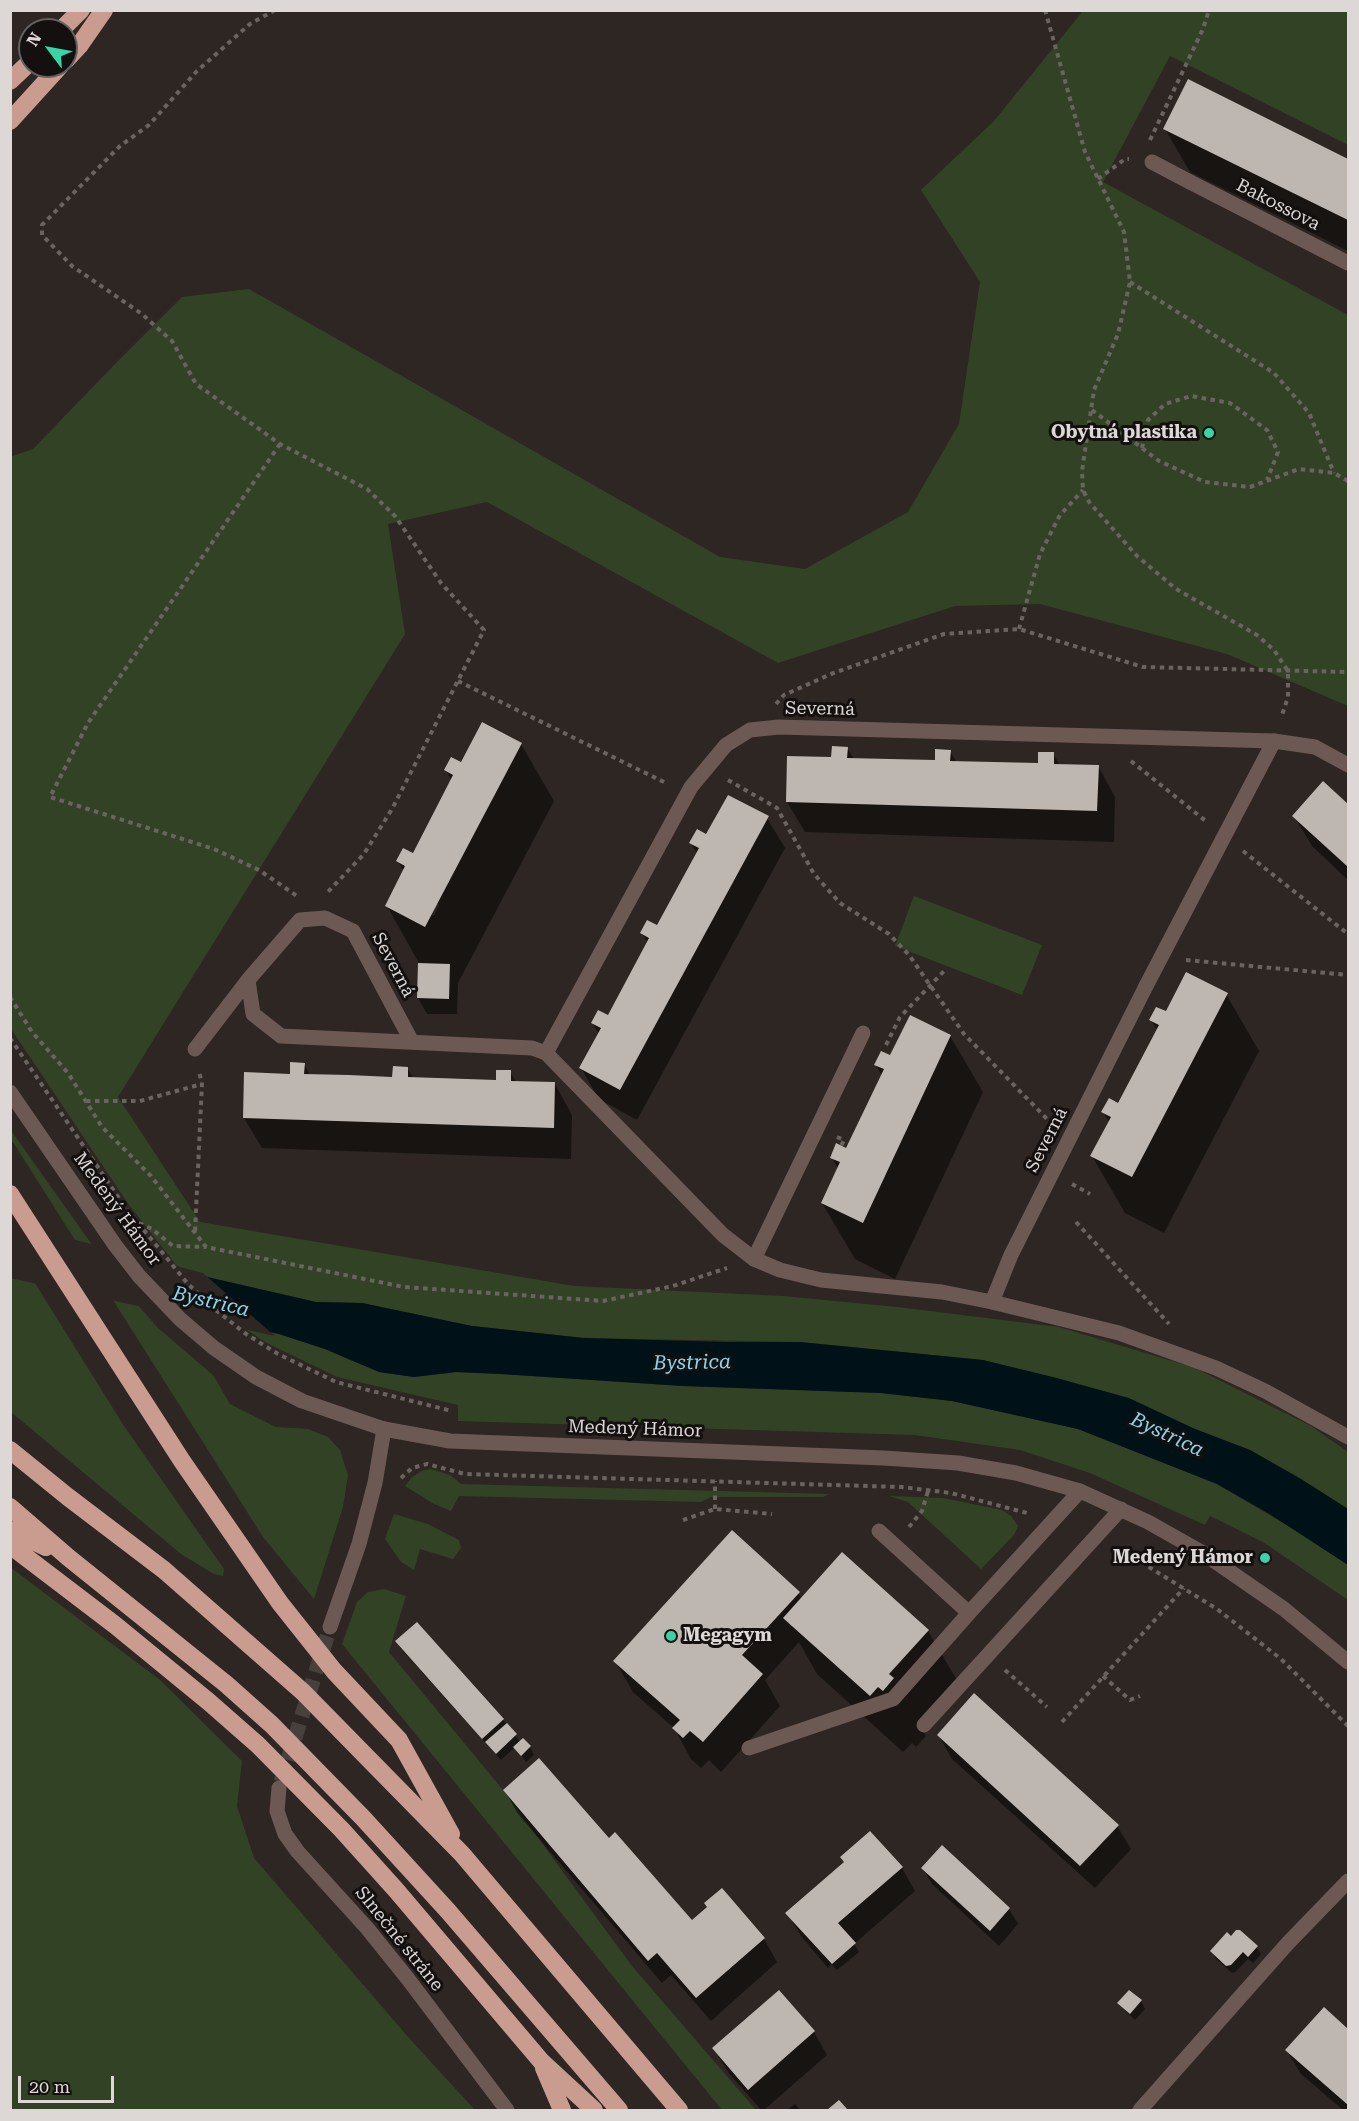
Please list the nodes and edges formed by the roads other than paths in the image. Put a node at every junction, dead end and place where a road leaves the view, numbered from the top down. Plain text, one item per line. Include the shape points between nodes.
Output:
1 (104, 10) edge
2 (78, 47) edge
3 (49, 78) edge
4 (10, 121) edge
5 (1147, 160) road end
6 (1348, 262) edge
7 (1274, 741) junction
8 (1348, 765) edge
9 (248, 980) junction
10 (863, 1033) dead end
11 (412, 1042) junction
12 (195, 1049) road end
13 (546, 1053) junction
14 (10, 1092) edge
15 (10, 1194) edge
16 (754, 1259) junction
17 (992, 1302) junction
18 (384, 1429) junction
19 (1348, 1437) edge
20 (10, 1450) edge
21 (1080, 1491) junction
22 (10, 1507) edge
23 (1121, 1509) junction
24 (10, 1530) edge
25 (879, 1531) dead end
26 (10, 1545) edge
27 (69, 1558) junction
28 (969, 1613) junction
29 (330, 1627) tunnel mouth
30 (1348, 1662) edge
31 (924, 1725) dead end
32 (749, 1748) dead end
33 (279, 1788) tunnel mouth
34 (462, 1854) junction
35 (1348, 1881) edge
36 (541, 2061) junction
37 (507, 2110) edge
38 (562, 2110) edge
39 (594, 2110) edge
40 (619, 2110) edge
41 (679, 2110) edge
42 (1140, 2110) edge

1 - 2 highway
3 - 4 highway
5 - 6 street, Bakossova
7 - 8 street, Severná via 1315,747
7 - 13 street, Severná via 779,727 750,730 726,745 687,794
7 - 17 street, Severná via 1068,1140
9 - 11 street via 253,1014 281,1036
9 - 11 street, Severná via 300,920 325,918 353,931
9 - 12 street
10 - 16 street
11 - 13 street via 532,1048
13 - 16 street via 723,1235
14 - 18 street, Medený Hámor via 115,1245 180,1319 256,1377 302,1401
15 - 34 highway via 182,1461 280,1603 334,1671 399,1740
16 - 17 street via 821,1280 942,1292
17 - 19 street via 1119,1333 1216,1368
18 - 21 street, Medený Hámor via 450,1441 958,1462
18 - 29 street via 373,1493
20 - 34 highway via 164,1570 303,1692
21 - 23 street, Medený Hámor
21 - 28 street
22 - 27 highway
23 - 30 street, Medený Hámor via 1203,1553 1284,1609
23 - 31 street
24 - 27 highway
25 - 28 street
26 - 36 highway via 124,1632 258,1746 396,1890
27 - 40 highway via 226,1684 280,1734 440,1903
28 - 32 street via 893,1699
33 - 37 street, Slnečné stráne via 277,1811 285,1834 367,1928
34 - 41 highway
35 - 42 street via 1288,1942
36 - 38 highway
36 - 39 highway

